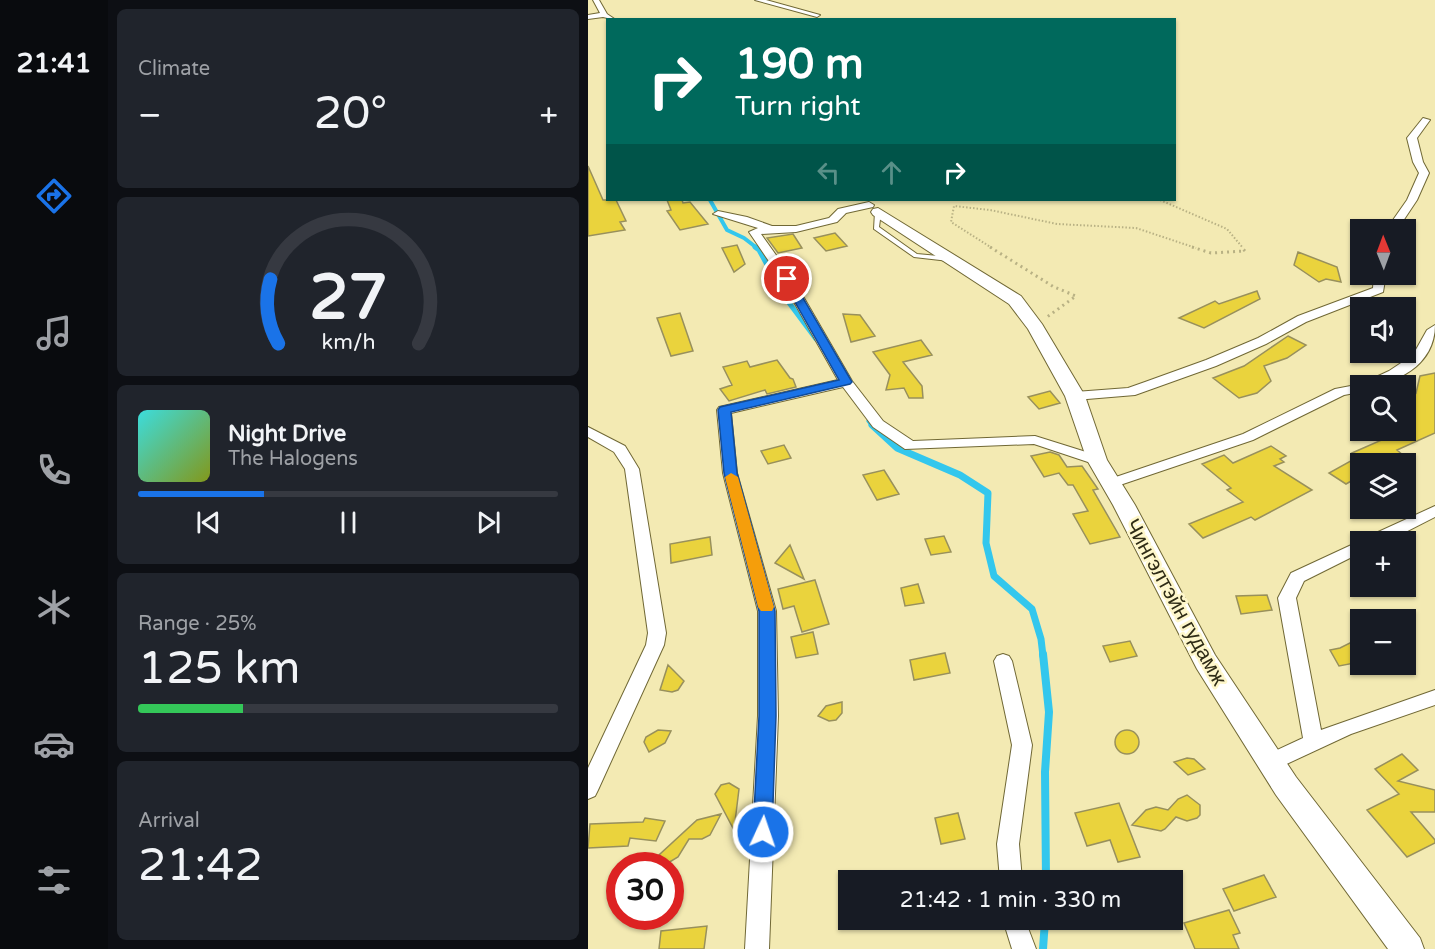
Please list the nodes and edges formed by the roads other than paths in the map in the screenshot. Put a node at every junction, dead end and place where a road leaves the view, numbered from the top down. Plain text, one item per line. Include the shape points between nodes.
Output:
1 (596, 0) edge
2 (758, 0) edge
3 (604, 15) junction
4 (818, 15) dead end
5 (588, 17) edge
6 (609, 18) edge
7 (1426, 120) dead end
8 (869, 206) edge
9 (718, 214) dead end
10 (1399, 219) edge
11 (771, 228) junction
12 (1379, 285) edge
13 (1435, 329) edge
14 (1392, 375) edge
15 (846, 382) junction
16 (1350, 390) edge
17 (1075, 396) junction
18 (588, 431) edge
19 (1097, 460) junction
20 (1112, 483) junction
21 (1435, 511) edge
22 (1394, 531) edge
23 (1350, 552) edge
24 (1003, 661) dead end
25 (1435, 698) edge
26 (1314, 742) junction
27 (1271, 762) junction
28 (588, 790) edge
29 (1010, 870) edge
30 (1017, 930) edge
31 (757, 949) edge
32 (1024, 949) edge
33 (1408, 949) edge

1 - 3 street
2 - 4 street
3 - 5 street
3 - 6 street
7 - 10 street via 1412,138 1424,173
8 - 11 street via 842,211 833,220 796,229
8 - 17 main road, Чингэлтэйн гудамж via 1015,300
9 - 11 street
11 - 15 street via 754,232 787,279
12 - 17 street via 1379,290 1302,319 1211,363 1130,392
13 - 14 street via 1418,358
15 - 19 street via 878,424 910,446 1035,440
15 - 31 street via 724,410 730,473 767,611 768,716
16 - 20 street via 1248,437
17 - 19 main road, Чингэлтэйн гудамж
18 - 28 street via 620,450 632,469 657,633
19 - 20 main road, Чингэлтэйн гудамж
20 - 27 main road, Чингэлтэйн гудамж via 1206,662
21 - 22 street
23 - 26 street via 1297,577 1287,598
24 - 29 street via 1022,745 1008,844
25 - 26 street
26 - 27 street
27 - 33 main road, Чингэлтэйн гудамж
30 - 32 street

